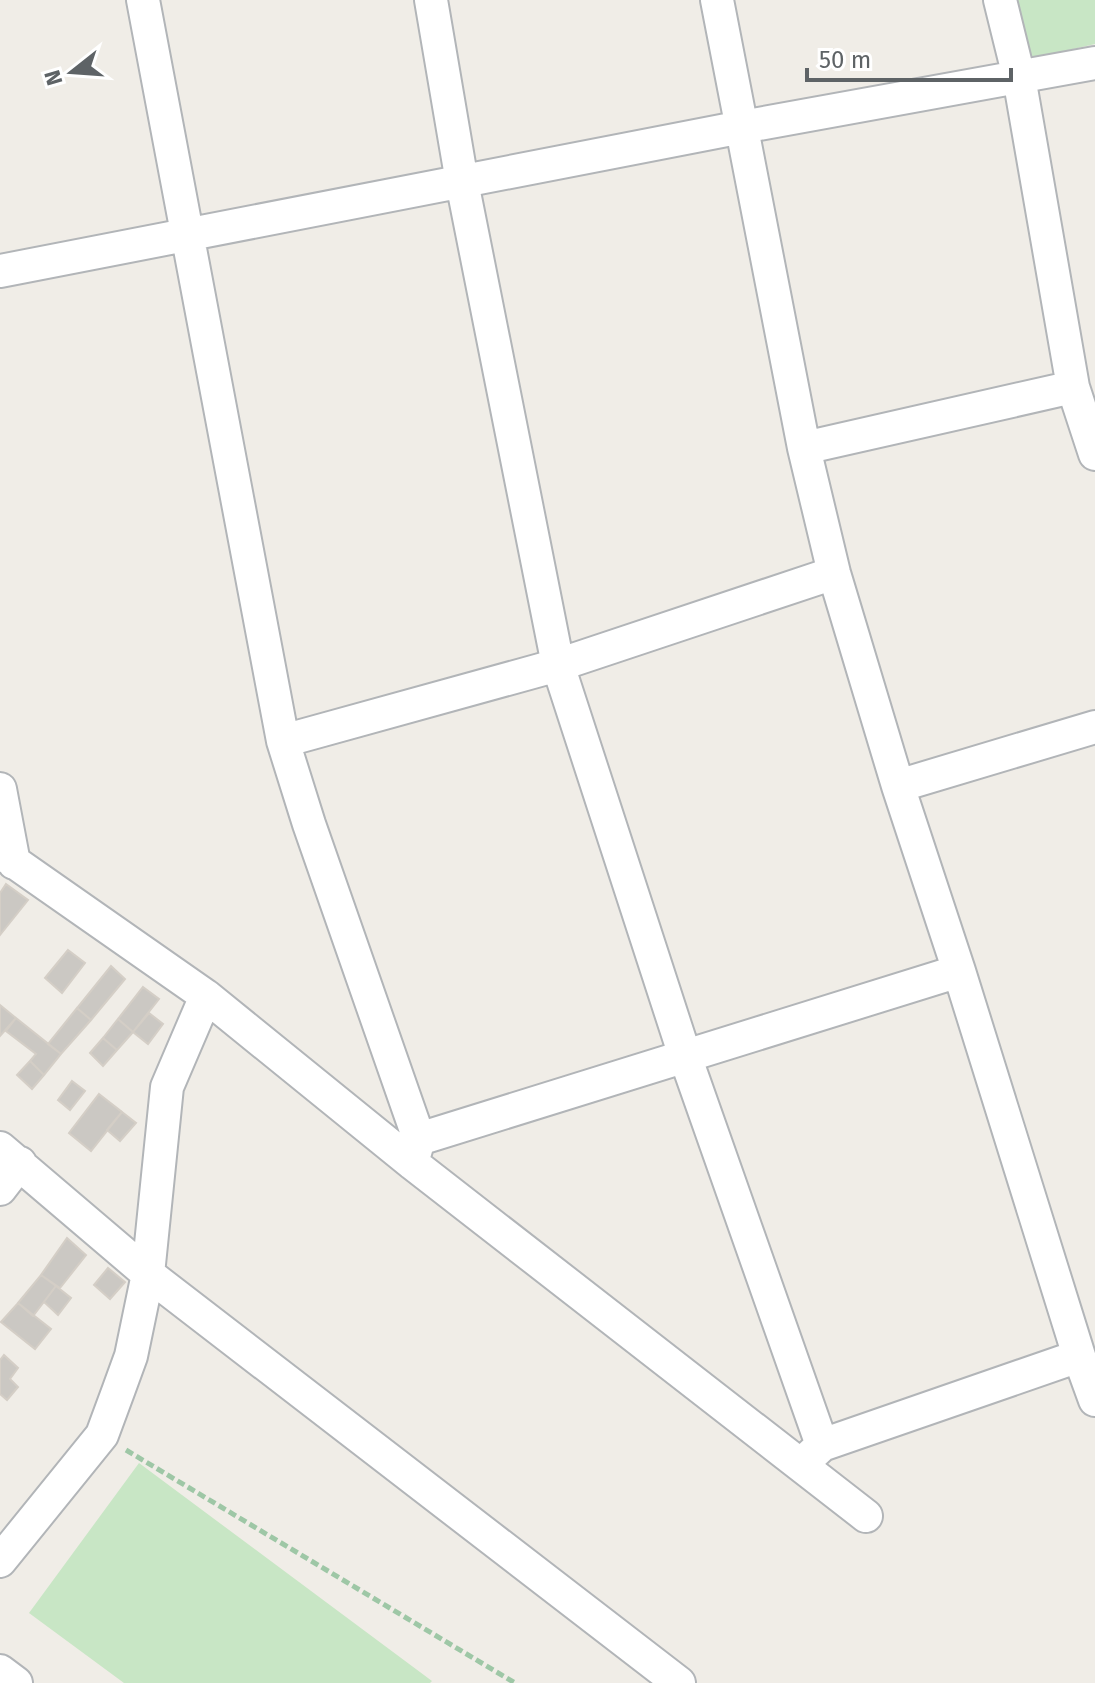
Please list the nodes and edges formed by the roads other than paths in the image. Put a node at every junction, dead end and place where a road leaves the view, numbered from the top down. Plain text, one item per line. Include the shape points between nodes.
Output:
1 (143, 0) edge
2 (431, 0) edge
3 (717, 0) edge
4 (1000, 0) edge
5 (1095, 63) edge
6 (1019, 77) junction
7 (742, 127) junction
8 (462, 182) junction
9 (186, 236) junction
10 (0, 271) edge
11 (1073, 387) junction
12 (804, 448) junction
13 (1095, 454) edge
14 (834, 573) junction
15 (558, 665) junction
16 (1095, 727) edge
17 (283, 741) junction
18 (898, 786) junction
19 (0, 789) edge
20 (7, 858) edge
21 (959, 971) junction
22 (206, 996) junction
23 (685, 1056) junction
24 (415, 1151) junction
25 (10, 1155) edge
26 (0, 1189) edge
27 (148, 1274) junction
28 (1079, 1356) junction
29 (1095, 1400) edge
30 (812, 1454) junction
31 (866, 1516) dead end
32 (0, 1561) edge
33 (0, 1671) edge
34 (16, 1683) edge
35 (679, 1683) edge

1 - 9 street
2 - 8 street
3 - 7 street
4 - 6 street
5 - 6 street
6 - 7 street
6 - 11 street
7 - 8 street
7 - 12 street
8 - 9 street
8 - 15 street
9 - 10 street
9 - 17 street
11 - 12 street
11 - 13 street
12 - 14 street
14 - 15 street
14 - 18 street
15 - 17 street
15 - 23 street
16 - 18 street
17 - 24 street
18 - 21 street
19 - 20 street
20 - 22 street
21 - 23 street
21 - 28 street
22 - 24 street
22 - 27 street via 167,1087
23 - 24 street
23 - 30 street
24 - 30 street
25 - 26 street
25 - 27 street
27 - 32 street via 131,1356 102,1435
27 - 35 street
28 - 29 street
28 - 30 street
30 - 31 street
33 - 34 street

